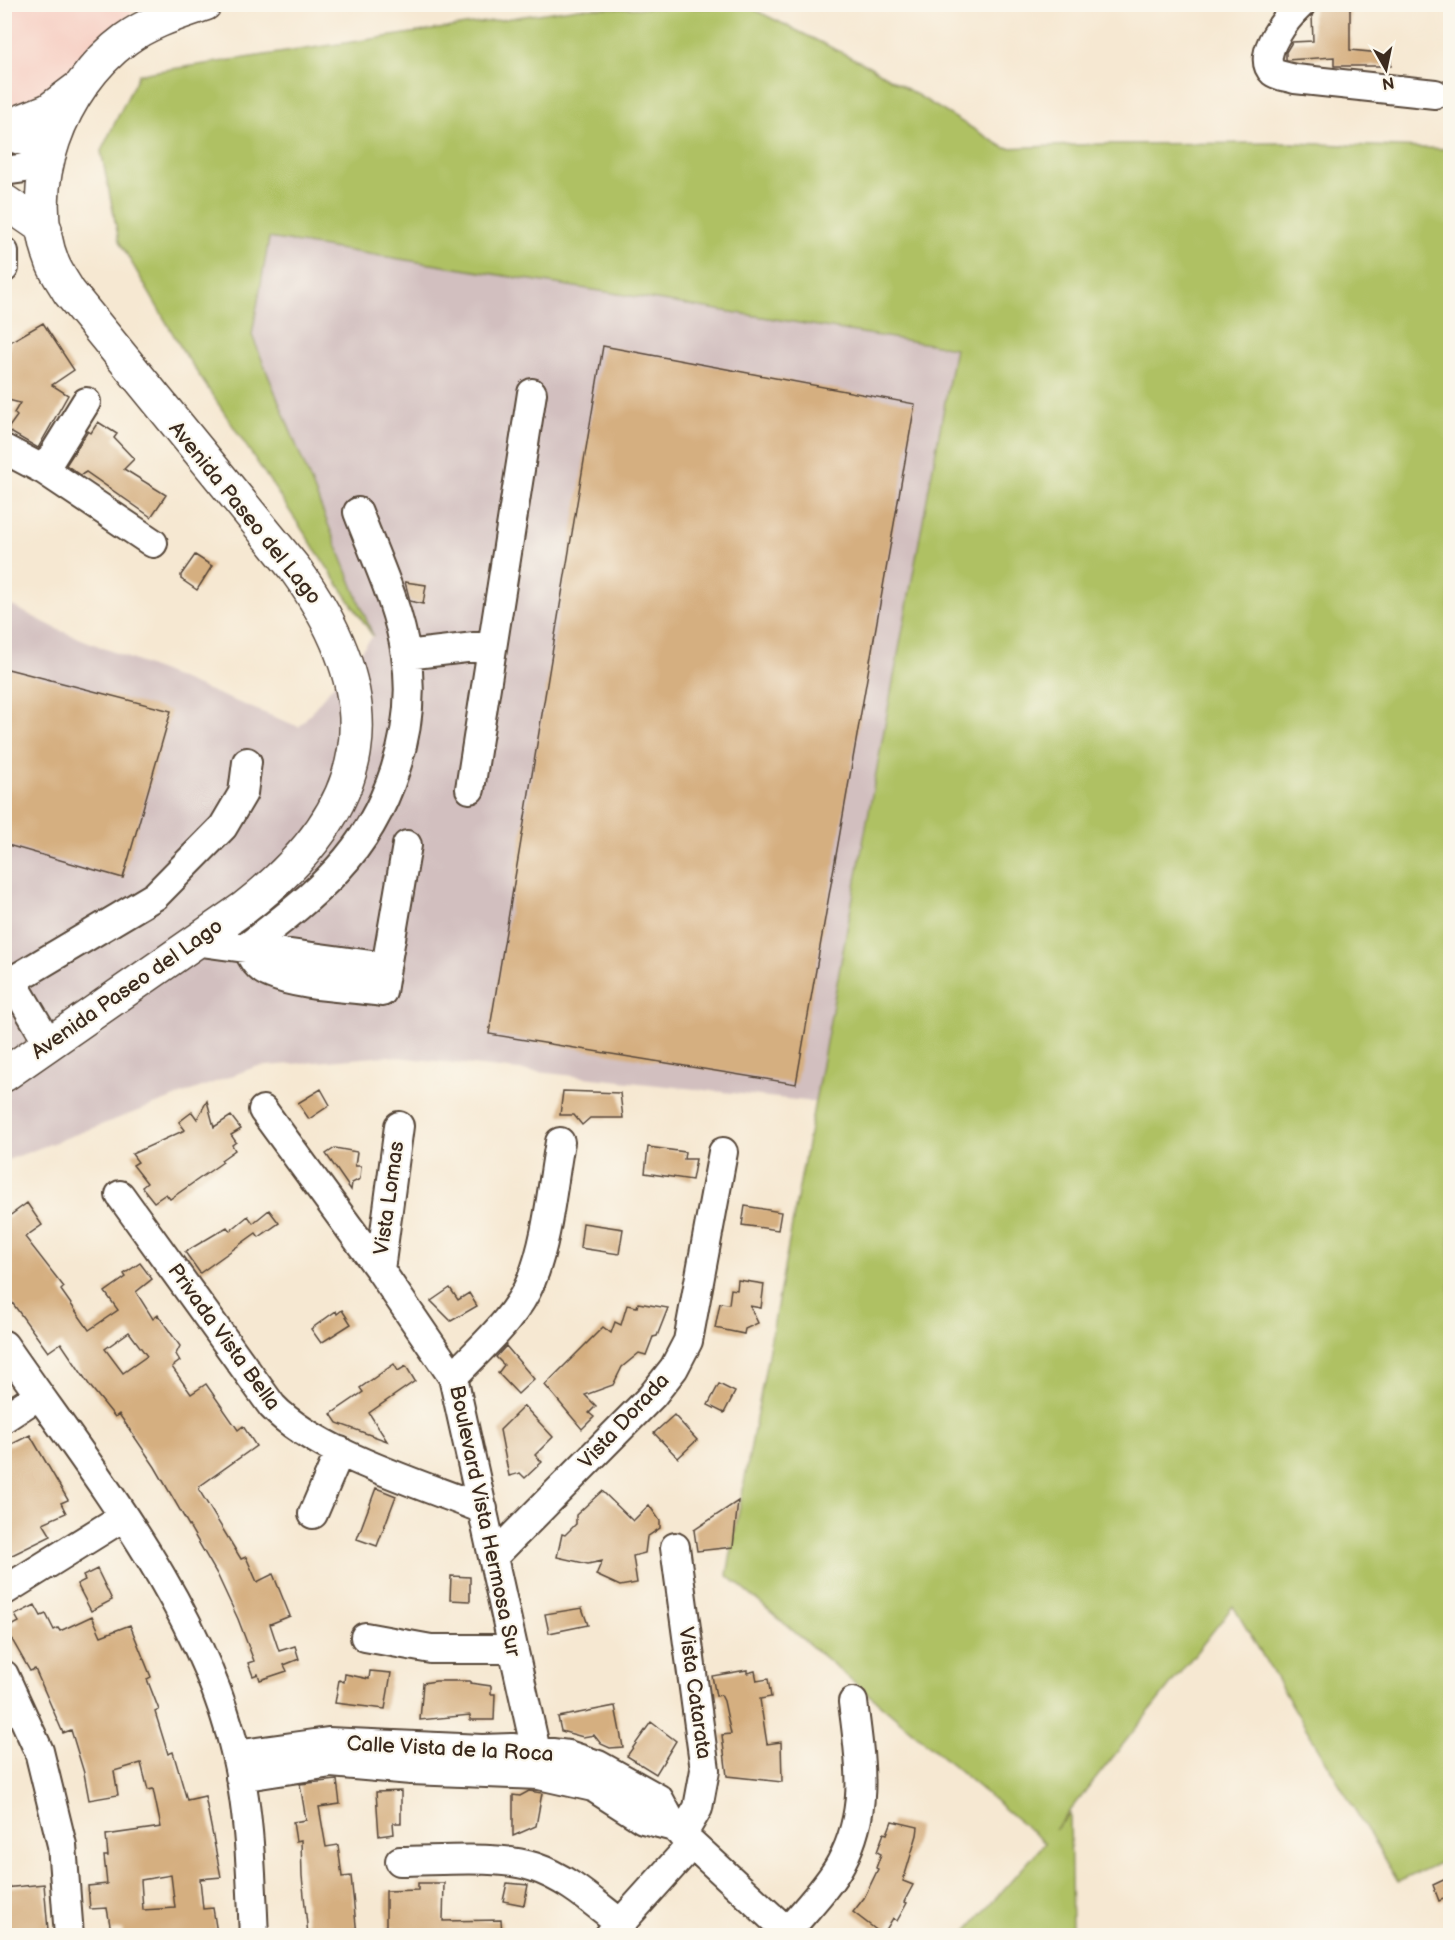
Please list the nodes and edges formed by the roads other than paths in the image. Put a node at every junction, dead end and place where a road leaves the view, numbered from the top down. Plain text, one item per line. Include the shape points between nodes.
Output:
1 (205, 4) edge
2 (1301, 4) edge
3 (1435, 94) dead end
4 (19, 132) edge
5 (4, 171) edge
6 (4, 181) edge
7 (23, 214) edge
8 (4, 252) edge
9 (4, 268) edge
10 (532, 393) dead end
11 (86, 402) dead end
12 (4, 449) edge
13 (44, 470) junction
14 (358, 512) dead end
15 (153, 543) dead end
16 (492, 645) junction
17 (406, 655) junction
18 (247, 762) dead end
19 (470, 789) dead end
20 (407, 845) dead end
21 (194, 941) junction
22 (247, 947) junction
23 (49, 1044) junction
24 (4, 1075) edge
25 (263, 1110) dead end
26 (399, 1126) dead end
27 (560, 1142) dead end
28 (723, 1152) dead end
29 (120, 1195) dead end
30 (380, 1270) junction
31 (4, 1345) edge
32 (453, 1377) junction
33 (39, 1395) junction
34 (4, 1418) edge
35 (340, 1451) junction
36 (483, 1509) junction
37 (313, 1514) dead end
38 (123, 1517) junction
39 (675, 1547) dead end
40 (493, 1557) junction
41 (4, 1591) edge
42 (365, 1637) dead end
43 (513, 1649) junction
44 (4, 1675) edge
45 (853, 1702) dead end
46 (538, 1763) junction
47 (238, 1766) junction
48 (683, 1836) junction
49 (400, 1861) dead end
50 (614, 1929) edge
51 (789, 1934) edge
52 (69, 1935) edge
53 (254, 1935) edge

1 - 4 main road via 126,39 79,88
2 - 3 street via 1290,14 1266,54 1274,73 1295,79
4 - 5 street
4 - 7 main road, Avenida Paseo del Lago via 43,195
6 - 7 street
7 - 21 main road, Avenida Paseo del Lago via 69,292 105,340 318,601 344,657 355,704 357,742 336,808 319,835 280,880
8 - 9 street
10 - 16 street
11 - 13 street
12 - 13 street
13 - 15 street
14 - 17 street
16 - 17 street
16 - 19 street
17 - 22 street via 405,722 400,749 374,819 338,869
18 - 23 street via 243,793 223,827 155,896 12,981
20 - 22 street via 386,967
21 - 22 street
21 - 23 main road, Avenida Paseo del Lago
23 - 24 main road, Avenida Paseo del Lago
25 - 30 street, Boulevard Vista Hermosa Sur
26 - 30 street, Vista Lomas
27 - 32 street via 531,1282 510,1315
28 - 40 street, Vista Dorada via 688,1341 674,1368 652,1396
29 - 35 street, Privada Vista Bella via 272,1406 299,1431
30 - 32 street, Boulevard Vista Hermosa Sur
31 - 33 street
32 - 36 street, Boulevard Vista Hermosa Sur
33 - 34 street
33 - 38 street
35 - 36 street, Privada Vista Bella
35 - 37 street
36 - 40 street, Boulevard Vista Hermosa Sur
38 - 41 street
38 - 47 street via 204,1660
39 - 48 street, Vista Catarata via 705,1770 698,1808
40 - 43 street, Boulevard Vista Hermosa Sur
42 - 43 street via 431,1649
43 - 46 street, Boulevard Vista Hermosa Sur
44 - 52 street via 39,1751 62,1845
45 - 51 street via 862,1776 861,1811 841,1864
46 - 47 street, Calle Vista de la Roca via 412,1758 328,1742
46 - 48 street, Calle Vista de la Roca via 568,1755 598,1765 659,1799
47 - 53 street via 248,1820
48 - 50 street, Vista Catarata
48 - 51 street, Calle Vista de la Roca
49 - 50 street via 510,1862 533,1866 559,1877

